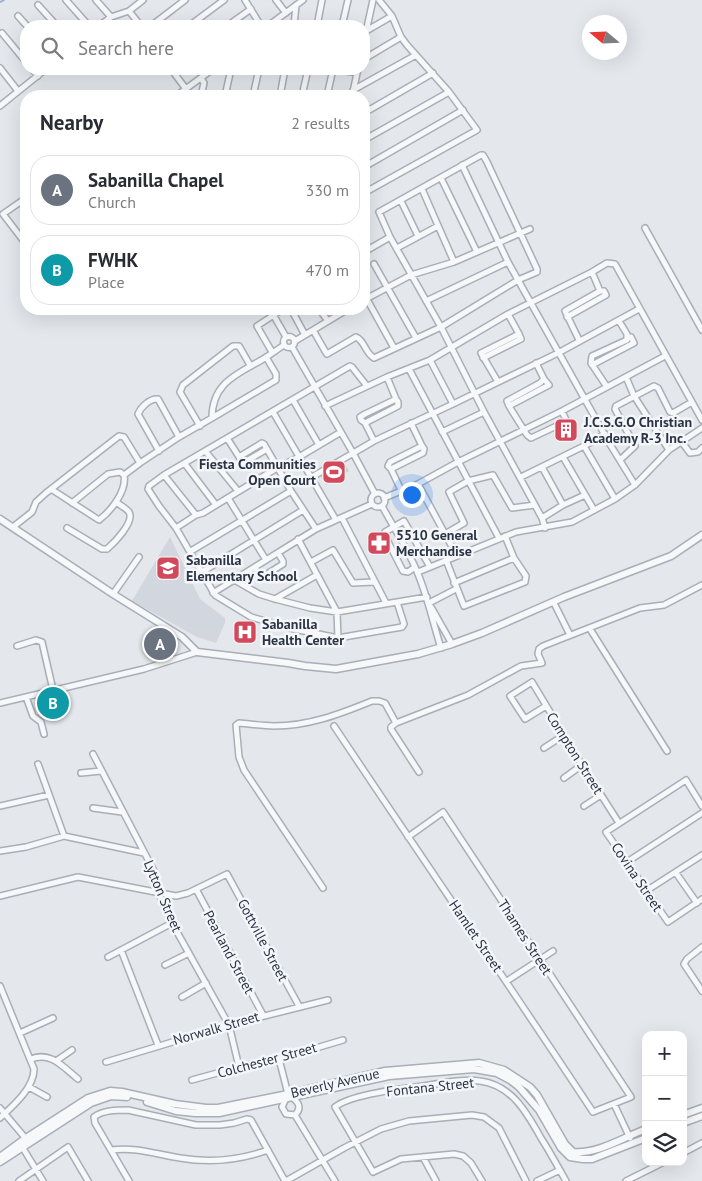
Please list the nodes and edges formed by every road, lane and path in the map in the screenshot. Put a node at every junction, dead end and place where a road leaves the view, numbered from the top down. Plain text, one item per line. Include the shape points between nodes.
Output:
1 (66, 0) edge
2 (106, 0) edge
3 (143, 0) edge
4 (185, 0) edge
5 (224, 0) edge
6 (245, 0) edge
7 (276, 0) edge
8 (303, 0) edge
9 (322, 0) edge
10 (348, 0) edge
11 (373, 0) edge
12 (379, 0) edge
13 (98, 2) edge
14 (38, 5) dead end
15 (296, 5) junction
16 (251, 9) junction
17 (129, 11) junction
18 (286, 13) junction
19 (18, 16) dead end
20 (392, 16) junction
21 (111, 17) junction
22 (22, 20) edge
23 (52, 20) edge
24 (84, 20) edge
25 (107, 20) edge
26 (136, 20) edge
27 (159, 20) edge
28 (197, 20) edge
29 (235, 20) edge
30 (258, 20) edge
31 (276, 20) edge
32 (295, 20) edge
33 (318, 20) edge
34 (343, 20) edge
35 (368, 20) edge
36 (370, 29) edge
37 (2, 33) dead end
38 (401, 37) junction
39 (20, 55) edge
40 (370, 55) edge
41 (416, 56) junction
42 (0, 70) edge
43 (433, 73) junction
44 (176, 75) edge
45 (205, 75) edge
46 (230, 75) edge
47 (258, 75) edge
48 (285, 75) edge
49 (307, 75) edge
50 (332, 75) edge
51 (356, 75) edge
52 (38, 76) edge
53 (201, 78) junction
54 (186, 89) joint
55 (202, 90) edge
56 (226, 90) edge
57 (254, 90) edge
58 (281, 90) edge
59 (303, 90) edge
60 (329, 90) edge
61 (353, 90) edge
62 (357, 90) edge
63 (18, 91) junction
64 (449, 92) junction
65 (0, 106) edge
66 (370, 110) edge
67 (463, 110) junction
68 (370, 137) edge
69 (370, 164) edge
70 (462, 165) junction
71 (441, 178) junction
72 (370, 189) edge
73 (422, 189) junction
74 (401, 201) junction
75 (20, 202) edge
76 (438, 226) junction
77 (644, 228) dead end
78 (530, 229) dead end
79 (521, 234) junction
80 (20, 236) edge
81 (418, 236) junction
82 (390, 237) junction
83 (498, 242) junction
84 (397, 248) junction
85 (370, 249) edge
86 (477, 252) junction
87 (454, 262) junction
88 (508, 262) junction
89 (374, 264) dead end
90 (592, 272) junction
91 (411, 275) junction
92 (518, 280) junction
93 (387, 286) junction
94 (370, 294) edge
95 (426, 301) junction
96 (530, 302) junction
97 (370, 307) edge
98 (639, 309) junction
99 (508, 314) junction
100 (274, 315) joint
101 (294, 315) edge
102 (323, 315) edge
103 (338, 315) edge
104 (619, 321) junction
105 (328, 322) junction
106 (441, 327) junction
107 (313, 330) junction
108 (702, 330) edge
109 (305, 335) junction
110 (286, 337) junction
111 (416, 338) junction
112 (579, 340) junction
113 (294, 341) junction
114 (284, 345) junction
115 (292, 347) junction
116 (394, 348) junction
117 (451, 348) junction
118 (272, 352) junction
119 (558, 352) junction
120 (665, 356) junction
121 (266, 357) junction
122 (430, 360) junction
123 (536, 363) junction
124 (250, 366) junction
125 (409, 369) junction
126 (387, 377) junction
127 (626, 377) junction
128 (498, 382) junction
129 (367, 386) junction
130 (607, 386) junction
131 (314, 387) junction
132 (475, 394) junction
133 (634, 396) junction
134 (585, 399) junction
135 (293, 400) junction
136 (692, 402) junction
137 (453, 404) junction
138 (325, 406) junction
139 (562, 411) junction
140 (273, 412) junction
141 (484, 412) junction
142 (431, 414) junction
143 (212, 418) junction
144 (702, 420) edge
145 (411, 424) junction
146 (200, 426) junction
147 (702, 428) edge
148 (524, 430) junction
149 (341, 432) junction
150 (442, 432) junction
151 (605, 434) junction
152 (179, 437) junction
153 (227, 438) junction
154 (374, 441) junction
155 (500, 441) junction
156 (681, 441) junction
157 (319, 445) junction
158 (584, 446) junction
159 (702, 448) edge
160 (266, 449) junction
161 (669, 450) junction
162 (160, 451) junction
163 (206, 452) junction
164 (353, 453) junction
165 (563, 456) junction
166 (239, 457) junction
167 (299, 457) junction
168 (620, 460) junction
169 (458, 462) junction
170 (140, 463) junction
171 (185, 464) junction
172 (542, 467) junction
173 (277, 468) junction
174 (124, 475) junction
175 (164, 475) junction
176 (312, 477) junction
177 (521, 477) junction
178 (468, 481) junction
179 (418, 484) junction
180 (635, 485) junction
181 (51, 488) junction
182 (401, 490) junction
183 (238, 491) junction
184 (291, 491) junction
185 (375, 494) junction
186 (585, 495) junction
187 (228, 498) junction
188 (384, 498) junction
189 (614, 500) junction
190 (116, 502) junction
191 (72, 503) junction
192 (216, 504) junction
193 (372, 504) junction
194 (535, 505) junction
195 (563, 505) junction
196 (382, 506) junction
197 (303, 510) junction
198 (594, 510) junction
199 (196, 515) junction
200 (342, 518) junction
201 (542, 518) junction
202 (0, 519) edge
203 (242, 520) junction
204 (336, 520) junction
205 (13, 527) junction
206 (394, 527) junction
207 (67, 528) dead end
208 (176, 528) junction
209 (545, 528) junction
210 (316, 529) junction
211 (445, 534) junction
212 (702, 535) edge
213 (502, 537) junction
214 (298, 539) junction
215 (254, 540) junction
216 (191, 551) junction
217 (278, 553) junction
218 (457, 556) junction
219 (139, 557) dead end
220 (514, 558) junction
221 (266, 560) junction
222 (446, 560) junction
223 (311, 562) junction
224 (255, 567) junction
225 (430, 567) junction
226 (416, 570) junction
227 (202, 572) junction
228 (317, 575) junction
229 (233, 579) junction
230 (374, 582) junction
231 (702, 585) edge
232 (455, 586) junction
233 (213, 593) junction
234 (113, 594) junction
235 (427, 597) junction
236 (275, 600) junction
237 (397, 602) junction
238 (386, 603) junction
239 (554, 603) junction
240 (430, 604) junction
241 (337, 612) junction
242 (590, 629) junction
243 (570, 635) junction
244 (338, 638) junction
245 (452, 644) junction
246 (17, 646) dead end
247 (441, 648) junction
248 (197, 652) junction
249 (53, 690) junction
250 (26, 697) junction
251 (0, 703) edge
252 (546, 706) junction
253 (396, 722) junction
254 (334, 726) dead end
255 (44, 734) dead end
256 (564, 735) junction
257 (544, 748) dead end
258 (667, 751) dead end
259 (93, 754) dead end
260 (38, 764) dead end
261 (582, 765) junction
262 (101, 772) junction
263 (419, 772) dead end
264 (81, 773) dead end
265 (564, 778) dead end
266 (49, 795) junction
267 (601, 795) junction
268 (0, 806) edge
269 (584, 806) dead end
270 (702, 806) edge
271 (93, 808) dead end
272 (122, 812) junction
273 (702, 813) edge
274 (619, 823) junction
275 (64, 836) junction
276 (408, 837) junction
277 (0, 851) edge
278 (144, 852) junction
279 (702, 855) edge
280 (627, 862) junction
281 (676, 873) junction
282 (323, 888) dead end
283 (196, 889) junction
284 (646, 891) junction
285 (159, 894) junction
286 (0, 896) edge
287 (700, 901) edge
288 (172, 923) junction
289 (702, 947) edge
290 (121, 950) junction
291 (553, 950) dead end
292 (189, 953) junction
293 (108, 957) dead end
294 (540, 959) junction
295 (165, 965) dead end
296 (507, 981) junction
297 (206, 983) junction
298 (0, 986) edge
299 (702, 991) edge
300 (182, 997) dead end
301 (328, 1000) dead end
302 (299, 1006) junction
303 (263, 1015) junction
304 (53, 1018) dead end
305 (229, 1025) junction
306 (20, 1033) junction
307 (343, 1040) dead end
308 (158, 1045) junction
309 (72, 1050) dead end
310 (31, 1059) junction
311 (279, 1059) junction
312 (56, 1062) junction
313 (106, 1062) dead end
314 (239, 1068) junction
315 (78, 1079) dead end
316 (192, 1080) dead end
317 (29, 1087) junction
318 (47, 1097) dead end
319 (288, 1097) junction
320 (631, 1097) joint
321 (614, 1104) junction
322 (0, 1108) edge
323 (702, 1108) edge
324 (5, 1113) junction
325 (687, 1114) edge
326 (294, 1115) junction
327 (702, 1116) edge
328 (0, 1118) edge
329 (687, 1122) edge
330 (642, 1131) edge
331 (629, 1136) junction
332 (642, 1139) edge
333 (27, 1140) junction
334 (354, 1142) junction
335 (632, 1143) junction
336 (702, 1143) edge
337 (21, 1145) junction
338 (111, 1150) junction
339 (268, 1150) junction
340 (687, 1151) edge
341 (0, 1157) edge
342 (423, 1157) junction
343 (322, 1160) junction
344 (0, 1162) edge
345 (656, 1166) edge
346 (36, 1169) junction
347 (560, 1170) junction
348 (19, 1181) edge
349 (43, 1181) edge
350 (88, 1181) edge
351 (129, 1181) edge
352 (286, 1181) edge
353 (335, 1181) edge
354 (436, 1181) edge
355 (482, 1181) edge
356 (526, 1181) edge
357 (537, 1181) edge
358 (566, 1181) edge
359 (626, 1181) edge

1 - 24 street
2 - 13 street
3 - 17 street
4 - 27 street
5 - 28 street
6 - 16 street
7 - 18 street
8 - 15 street
9 - 33 street
10 - 34 street
11 - 35 street
12 - 20 street
13 - 21 street
14 - 23 street
15 - 18 street
15 - 32 street
16 - 29 street
16 - 30 street
17 - 21 street
17 - 26 street
18 - 31 street
19 - 22 street
20 - 36 street
20 - 38 street
21 - 25 street
37 - 39 street
38 - 40 street
38 - 41 street
41 - 43 street
41 - 62 street
42 - 63 street
43 - 64 street
43 - 66 street
44 - 54 street
45 - 53 street
46 - 56 street
47 - 57 street
48 - 58 street
49 - 59 street
50 - 60 street
51 - 61 street
52 - 63 street
53 - 54 street
53 - 55 street
63 - 65 street
64 - 67 street
64 - 68 street
67 - 69 street
67 - 72 street via 477,130
70 - 71 street
70 - 79 street via 483,155
70 - 83 street
71 - 73 street
71 - 86 street
73 - 74 street
73 - 76 street
74 - 81 street
74 - 82 street via 379,212
75 - 80 street via 3,214
76 - 81 street
76 - 87 street
77 - 108 street
78 - 79 street
79 - 83 street
79 - 92 street via 538,272
81 - 84 street
82 - 84 street
82 - 85 street
83 - 86 street
83 - 88 street
84 - 91 street
86 - 87 street
87 - 91 street
88 - 92 street
88 - 95 street
89 - 93 street
90 - 96 street
90 - 98 street via 607,263 615,264
90 - 112 street via 600,291 565,311
91 - 93 street
91 - 95 street
92 - 96 street
92 - 106 street
93 - 94 street
93 - 111 street
95 - 106 street
96 - 99 street
96 - 119 street
97 - 116 street
98 - 104 street
98 - 120 street
99 - 117 street
99 - 128 street via 521,339 481,353
100 - 110 street
100 - 118 street via 255,328
101 - 109 street
102 - 105 street
103 - 105 street
104 - 112 street
104 - 130 street via 627,340 591,359
105 - 107 street
106 - 111 street
106 - 117 street
107 - 109 street
107 - 116 street via 328,354 356,337 374,358
109 - 113 street
110 - 113 street via 292,337
110 - 114 street
111 - 116 street
112 - 119 street
113 - 115 street
114 - 115 street
114 - 118 street
115 - 131 street
117 - 122 street
117 - 132 street
118 - 121 street
119 - 123 street
119 - 134 street
120 - 127 street
120 - 136 street
121 - 124 street
121 - 143 street via 276,380
122 - 125 street
122 - 137 street
123 - 128 street
123 - 148 street via 544,379 507,402
124 - 143 street via 220,389 212,405
124 - 146 street via 239,346 233,346 183,385 180,392
125 - 126 street
125 - 142 street
126 - 129 street
126 - 154 street via 396,399 361,416
127 - 130 street
127 - 133 street
128 - 132 street
129 - 131 street via 350,366
129 - 138 street
130 - 134 street
131 - 135 street
131 - 138 street
132 - 137 street
132 - 141 street
133 - 136 street via 654,386 672,413
133 - 161 street
133 - 168 street via 615,407 635,446
134 - 139 street
134 - 151 street
135 - 140 street
135 - 157 street
136 - 144 street
137 - 142 street
138 - 149 street
139 - 148 street
139 - 148 street via 565,422 531,438
140 - 153 street
140 - 167 street
141 - 150 street
141 - 155 street
142 - 145 street
142 - 150 street
143 - 146 street
145 - 154 street
145 - 182 street via 424,451 391,469
146 - 152 street
147 - 156 street
148 - 155 street
149 - 157 street
149 - 164 street
150 - 169 street
151 - 158 street
151 - 168 street
152 - 162 street
152 - 162 street via 158,399 151,400 138,414
153 - 163 street
153 - 166 street
154 - 164 street
155 - 169 street
155 - 177 street
156 - 159 street via 690,453
156 - 161 street
157 - 167 street
158 - 165 street
158 - 189 street
160 - 166 street via 244,463
160 - 166 street via 262,443
160 - 173 street
161 - 180 street
162 - 170 street
163 - 171 street
163 - 183 street
164 - 176 street
164 - 185 street
165 - 172 street
165 - 186 street
167 - 173 street
167 - 176 street
168 - 180 street
169 - 178 street
169 - 179 street
170 - 174 street
170 - 181 street via 124,437 119,436
171 - 175 street
171 - 192 street
172 - 177 street
172 - 195 street
173 - 183 street
173 - 184 street
174 - 190 street via 124,484
174 - 191 street via 120,472 108,474
175 - 199 street
175 - 208 street via 149,486 148,491
176 - 204 street
177 - 194 street
178 - 194 street via 493,475 512,508
178 - 211 street via 449,492 464,523
178 - 213 street
179 - 182 street
179 - 211 street
180 - 189 street
181 - 191 street
181 - 205 street via 36,502 32,512
182 - 188 street
183 - 187 street
184 - 197 street
184 - 203 street
185 - 188 street via 382,494
185 - 193 street
186 - 195 street
186 - 198 street
187 - 192 street
187 - 203 street
188 - 196 street
189 - 198 street
190 - 191 street via 99,520
190 - 207 street via 130,518 107,549
192 - 199 street
193 - 196 street
193 - 200 street
194 - 201 street
195 - 201 street
196 - 206 street
197 - 210 street
197 - 215 street
198 - 209 street via 572,522
199 - 208 street
200 - 204 street
200 - 230 street
201 - 209 street
202 - 205 street
203 - 215 street
203 - 216 street
204 - 210 street
205 - 234 street
206 - 225 street via 407,523
206 - 226 street
206 - 226 street via 384,534 403,571
208 - 216 street
209 - 213 street
210 - 214 street
211 - 218 street
212 - 239 street via 671,556
213 - 218 street
213 - 220 street
214 - 217 street
214 - 223 street
215 - 221 street
215 - 227 street
216 - 227 street
217 - 221 street
217 - 224 street via 283,564 264,576
218 - 222 street
219 - 234 street
220 - 232 street
220 - 232 street via 526,576 525,582 464,606
221 - 224 street
222 - 225 street
222 - 232 street
223 - 228 street
223 - 230 street via 333,550 353,583
224 - 229 street
225 - 226 street
226 - 235 street
227 - 233 street
228 - 236 street
228 - 241 street
229 - 233 street
229 - 236 street
230 - 238 street
231 - 242 street via 664,605 640,608
232 - 240 street
233 - 244 street via 251,616
234 - 248 street via 182,636
235 - 237 street
235 - 240 street
236 - 241 street
237 - 238 street
237 - 244 street via 404,624 402,627
238 - 241 street
239 - 243 street
239 - 245 street
240 - 245 street
240 - 247 street
241 - 244 street
242 - 243 street
242 - 258 street
243 - 253 street via 539,649 542,663 521,666 468,695
245 - 247 street
246 - 249 street via 36,640 42,642
247 - 248 street via 336,669
248 - 249 street via 144,669
249 - 250 street
250 - 251 street
250 - 255 street via 32,716 42,722
252 - 252 street, Compton Street via 532,682 510,696 526,719
252 - 256 street, Compton Street
253 - 263 street via 390,729
253 - 282 street via 385,703 379,701 300,724 236,725 239,757 244,770
254 - 276 street, Hamlet Street
256 - 257 street
256 - 261 street, Compton Street
259 - 262 street, Lytton Street
260 - 266 street
261 - 265 street
261 - 267 street, Compton Street
262 - 264 street
262 - 272 street, Lytton Street
266 - 268 street
266 - 275 street
267 - 269 street
267 - 274 street, Compton Street
270 - 274 street via 686,780
271 - 272 street
272 - 278 street, Lytton Street
273 - 280 street
274 - 280 street, Covina Street via 606,832
275 - 277 street
275 - 278 street
276 - 294 street, Thames Street via 443,812
276 - 296 street, Hamlet Street
278 - 285 street, Lytton Street via 156,877
279 - 281 street
280 - 284 street, Covina Street
281 - 284 street
281 - 287 street
283 - 285 street via 182,896
283 - 302 street, Gottville Street via 227,874
283 - 303 street, Pearland Street
284 - 287 street, Covina Street via 668,922
285 - 286 street via 78,877
285 - 288 street, Lytton Street
288 - 290 street
288 - 292 street, Lytton Street
289 - 299 street via 684,964
290 - 293 street
290 - 308 street
291 - 294 street
292 - 295 street
292 - 297 street, Lytton Street
294 - 296 street
294 - 320 street, Thames Street
296 - 321 street, Hamlet Street via 593,1112
297 - 300 street
297 - 305 street, Lytton Street
298 - 306 street
301 - 302 street, Norwalk Street
302 - 303 street, Norwalk Street
303 - 305 street, Norwalk Street
304 - 306 street
305 - 308 street, Norwalk Street
305 - 314 street, Lytton Street
306 - 310 street
307 - 311 street, Colchester Street
308 - 313 street, Norwalk Street
309 - 312 street
310 - 312 street via 44,1056
310 - 317 street via 34,1074
311 - 314 street, Colchester Street
311 - 319 street
312 - 315 street
314 - 316 street, Colchester Street
317 - 318 street
317 - 324 street
319 - 326 street via 299,1105
319 - 326 street via 282,1107 286,1114
319 - 331 street, Beverly Avenue via 385,1071 479,1063 504,1070 530,1088 573,1152 587,1153
319 - 333 street, Beverly Avenue via 218,1113 200,1113 176,1111 112,1096 91,1103
319 - 335 street, Beverly Avenue via 389,1076 479,1070 497,1073 528,1096 570,1157 592,1159
320 - 321 street, Hamlet Street
321 - 331 street
322 - 324 street
323 - 325 street
324 - 328 street
324 - 333 street
326 - 343 street
327 - 329 street
330 - 331 street, Beverly Avenue
331 - 335 street
332 - 335 street, Beverly Avenue
333 - 337 street, Beverly Avenue
334 - 342 street, Fontana Street via 373,1172 402,1159
334 - 343 street
334 - 347 street, Fontana Street via 335,1109 337,1105 387,1091 480,1081 505,1090 524,1109
334 - 356 street via 381,1129 409,1122 472,1115 484,1117 499,1128
336 - 340 street
337 - 341 street, Beverly Avenue
337 - 344 street, Beverly Avenue
337 - 346 street
338 - 339 street via 138,1149 180,1158 212,1160 245,1157
338 - 339 street via 94,1118 98,1114 118,1110 196,1125 251,1120
338 - 351 street
339 - 352 street
342 - 354 street
342 - 355 street via 462,1156 471,1163
343 - 352 street
343 - 353 street
345 - 359 street
346 - 348 street
346 - 349 street
346 - 350 street via 68,1147
347 - 357 street
347 - 358 street

